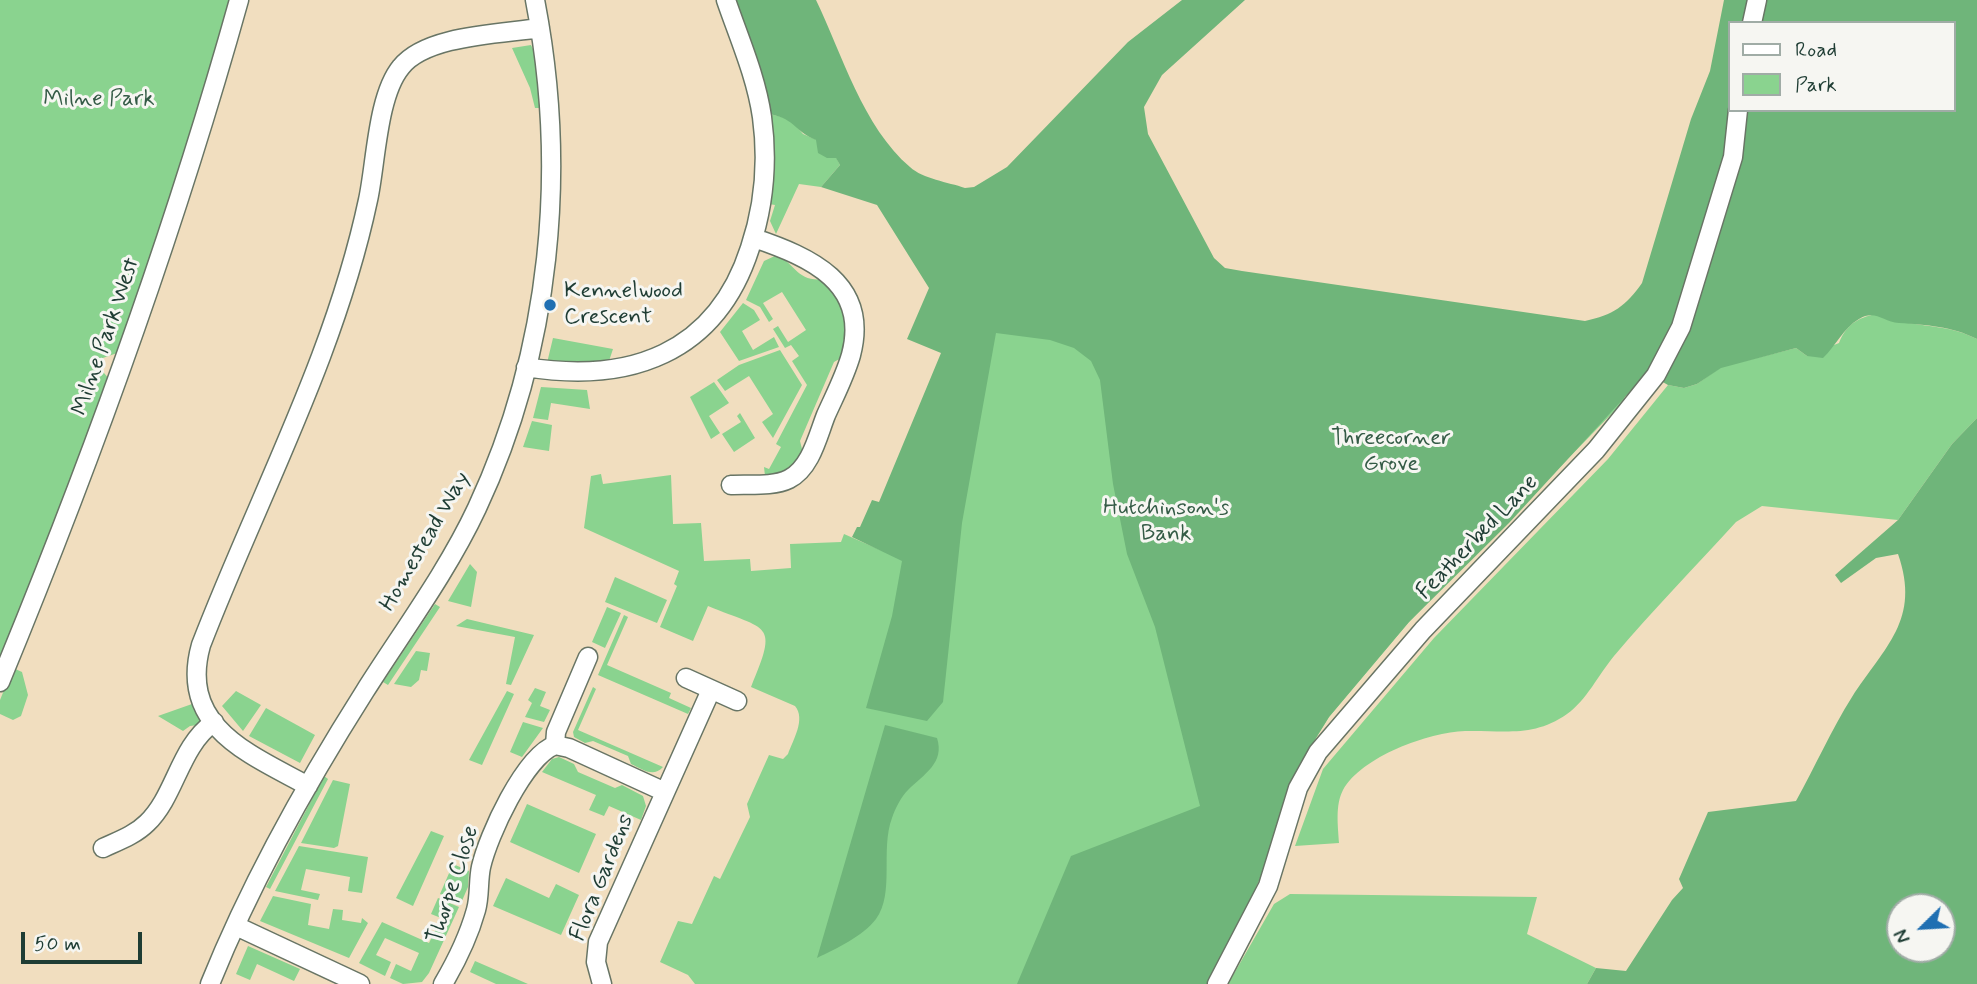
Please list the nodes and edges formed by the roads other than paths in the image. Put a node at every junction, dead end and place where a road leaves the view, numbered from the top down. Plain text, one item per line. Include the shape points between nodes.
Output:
1 (239, 0) edge
2 (535, 0) edge
3 (726, 0) edge
4 (1757, 0) edge
5 (1752, 21) edge
6 (540, 28) junction
7 (1738, 112) edge
8 (754, 239) junction
9 (526, 367) junction
10 (731, 485) dead end
11 (588, 657) dead end
12 (686, 678) dead end
13 (0, 682) edge
14 (711, 690) junction
15 (737, 701) dead end
16 (214, 722) junction
17 (555, 745) junction
18 (308, 786) junction
19 (665, 792) junction
20 (103, 848) dead end
21 (236, 926) junction
22 (210, 984) edge
23 (360, 984) edge
24 (443, 984) edge
25 (603, 984) edge
26 (1217, 984) edge

1 - 13 street, Milne Park West via 171,226 102,426
2 - 6 street, Homestead Way
3 - 8 street via 762,120 764,186
4 - 5 street
6 - 9 street, Homestead Way via 553,186 545,270
6 - 16 street via 428,48 408,60 395,76 355,255 330,333 198,657 197,690
7 - 26 street, Featherbed Lane via 1733,158 1681,327 1656,375 1596,450 1423,630 1313,759 1298,788 1268,886
8 - 9 street via 739,281 722,308 674,349 642,363 602,372
8 - 10 street via 802,257 832,276 849,303 853,342 803,468 781,482
9 - 18 street, Homestead Way via 508,435 475,512
11 - 17 street, Thorpe Close via 556,732
12 - 14 street
14 - 15 street
14 - 19 street, Flora Gardens
16 - 18 street via 237,747
16 - 20 street via 195,740 150,820
17 - 19 street
17 - 24 street, Thorpe Close via 539,755 510,801 483,862 476,912
18 - 21 street, Homestead Way
19 - 25 street, Flora Gardens via 598,942 596,962
21 - 22 street, Homestead Way
21 - 23 street

